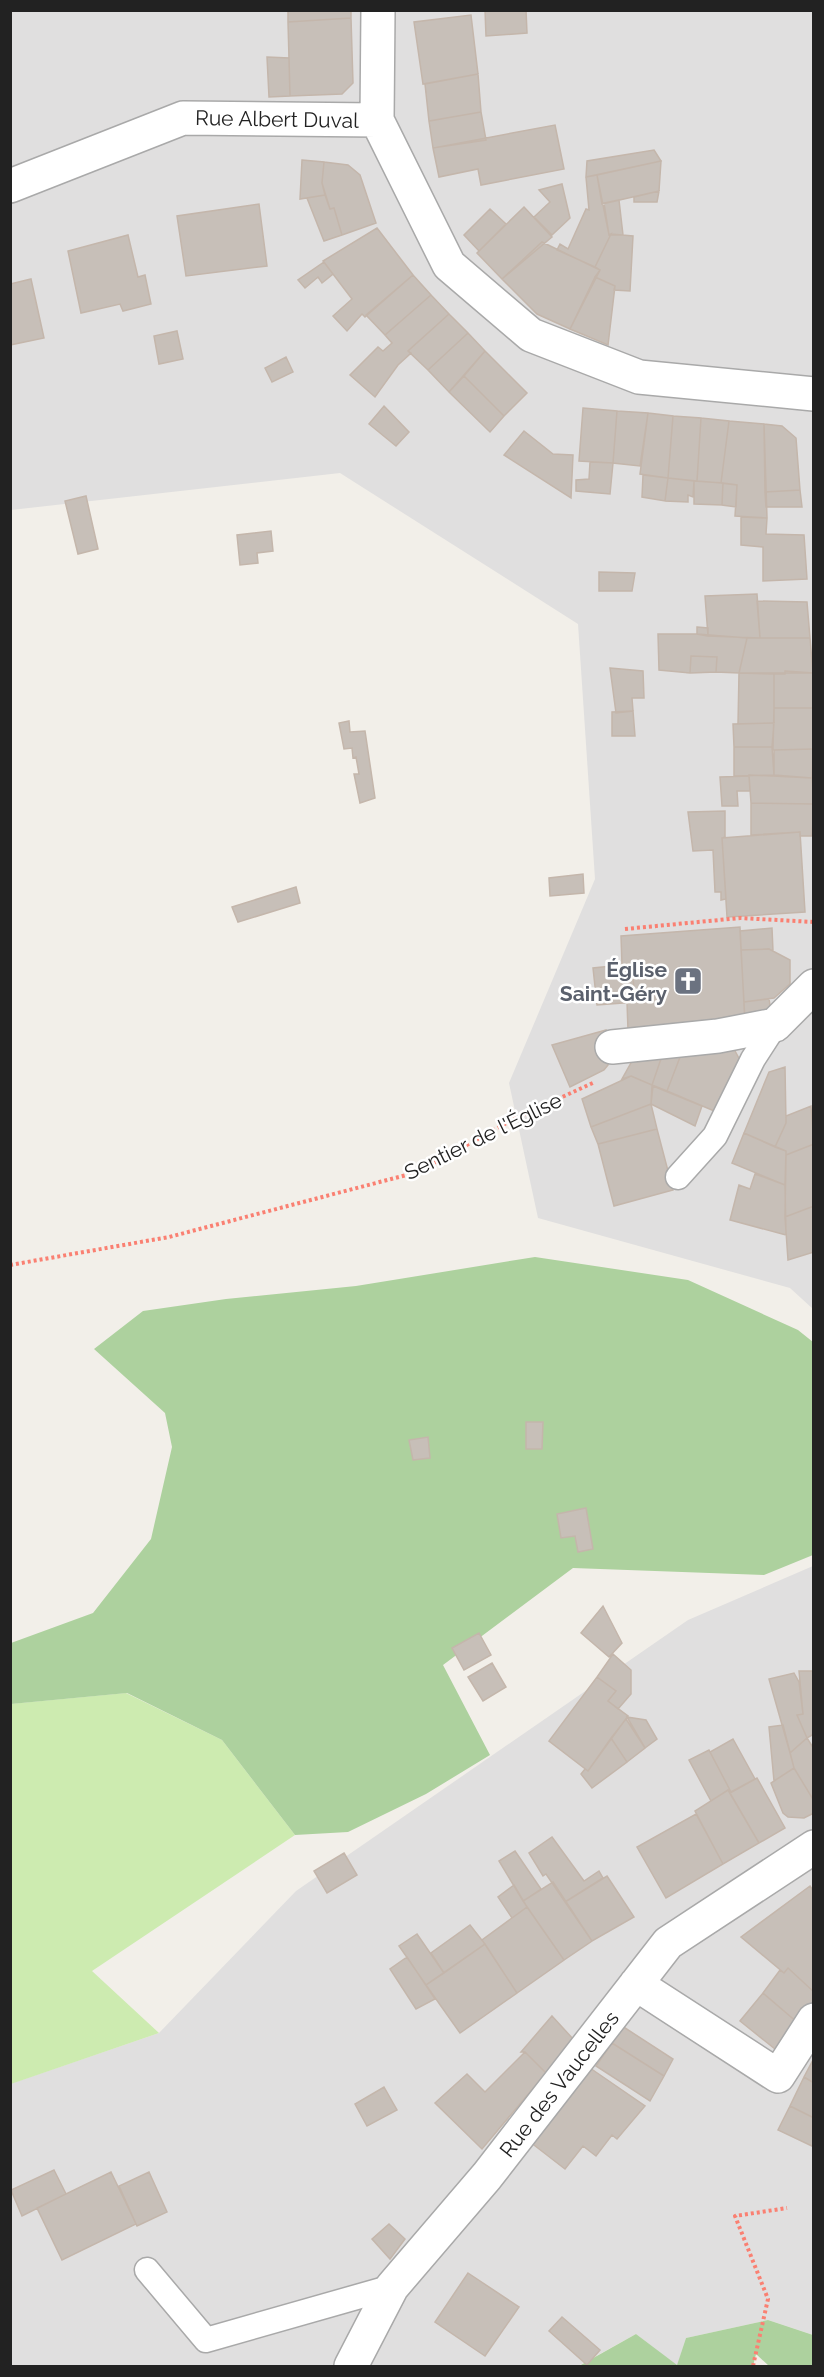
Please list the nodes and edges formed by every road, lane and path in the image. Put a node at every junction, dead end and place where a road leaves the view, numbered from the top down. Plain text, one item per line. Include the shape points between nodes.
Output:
1 (378, 10) edge
2 (377, 120) junction
3 (10, 186) edge
4 (813, 394) edge
5 (813, 922) edge
6 (625, 929) dead end
7 (813, 986) edge
8 (776, 1025) junction
9 (612, 1047) joint
10 (678, 1177) dead end
11 (10, 1265) edge
12 (813, 1847) edge
13 (636, 1984) junction
14 (813, 2020) edge
15 (787, 2208) dead end
16 (147, 2270) dead end
17 (392, 2288) junction
18 (351, 2367) edge
19 (753, 2367) edge

1 - 2 street
2 - 3 street, Rue Albert Duval via 183,118
2 - 4 street via 449,265 531,334 639,377
5 - 6 path via 740,918
7 - 8 street
8 - 9 street via 718,1036
8 - 10 lane via 753,1059 715,1136
9 - 11 path, Sentier de l'Église via 603,1078 510,1121 418,1172 169,1237
12 - 13 street, Rue des Vaucelles via 668,1943
13 - 14 street via 778,2076
13 - 17 street, Rue des Vaucelles via 488,2176
15 - 19 path via 735,2216 768,2299
16 - 17 lane via 206,2340
17 - 18 street, Rue des Vaucelles

